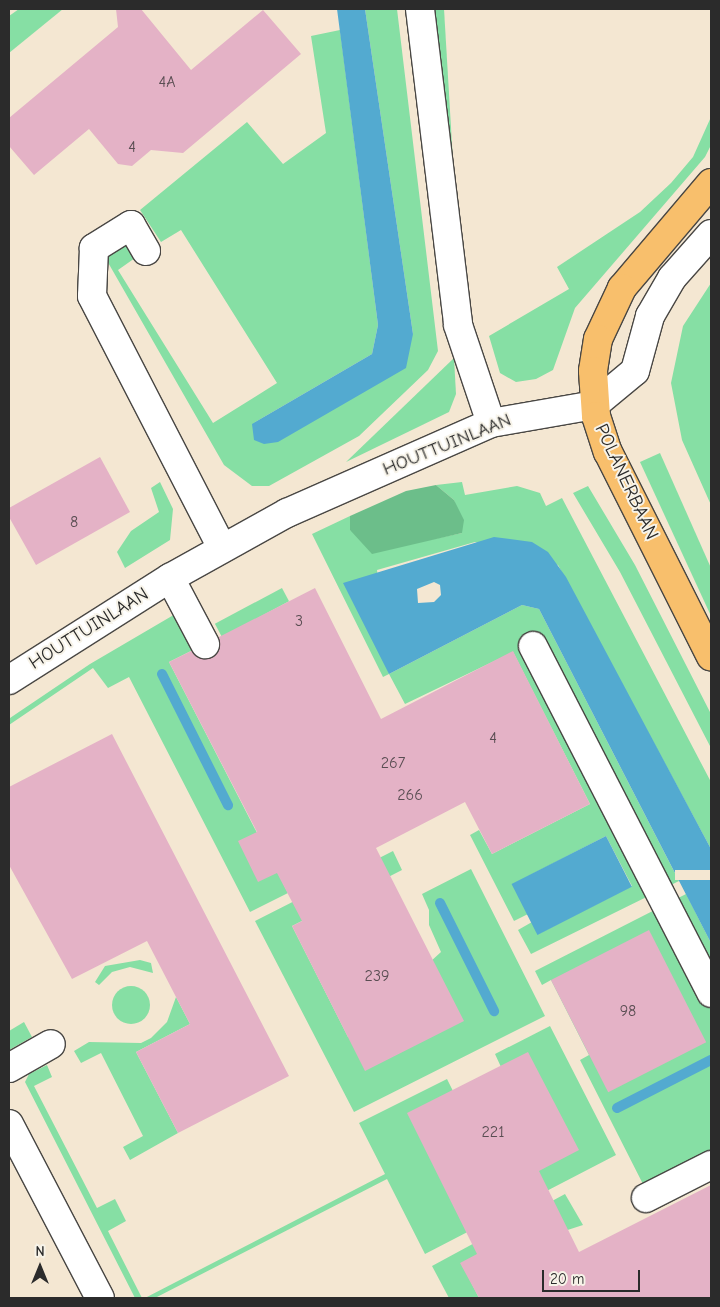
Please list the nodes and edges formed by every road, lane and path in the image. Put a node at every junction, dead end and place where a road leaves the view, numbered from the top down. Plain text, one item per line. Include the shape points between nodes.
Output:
1 (420, 9) edge
2 (711, 183) edge
3 (711, 234) edge
4 (146, 251) dead end
5 (594, 405) junction
6 (491, 422) junction
7 (222, 548) junction
8 (170, 578) junction
9 (205, 644) dead end
10 (533, 646) dead end
11 (711, 657) edge
12 (9, 680) edge
13 (711, 993) edge
14 (51, 1044) dead end
15 (9, 1068) edge
16 (9, 1124) edge
17 (711, 1165) edge
18 (646, 1198) dead end
19 (100, 1298) edge

1 - 6 street via 458,325
2 - 5 main road, POLANERBAAN via 622,288 607,314 593,371
3 - 5 street via 672,278 650,316 635,371
4 - 7 street via 131,225 94,248 92,296
5 - 6 street, HOUTTUINLAAN
5 - 11 main road, POLANERBAAN via 608,452
6 - 7 street, HOUTTUINLAAN via 287,513
7 - 8 street, HOUTTUINLAAN
8 - 9 street
8 - 12 street, HOUTTUINLAAN
10 - 13 street
14 - 15 street
16 - 19 street
17 - 18 street

